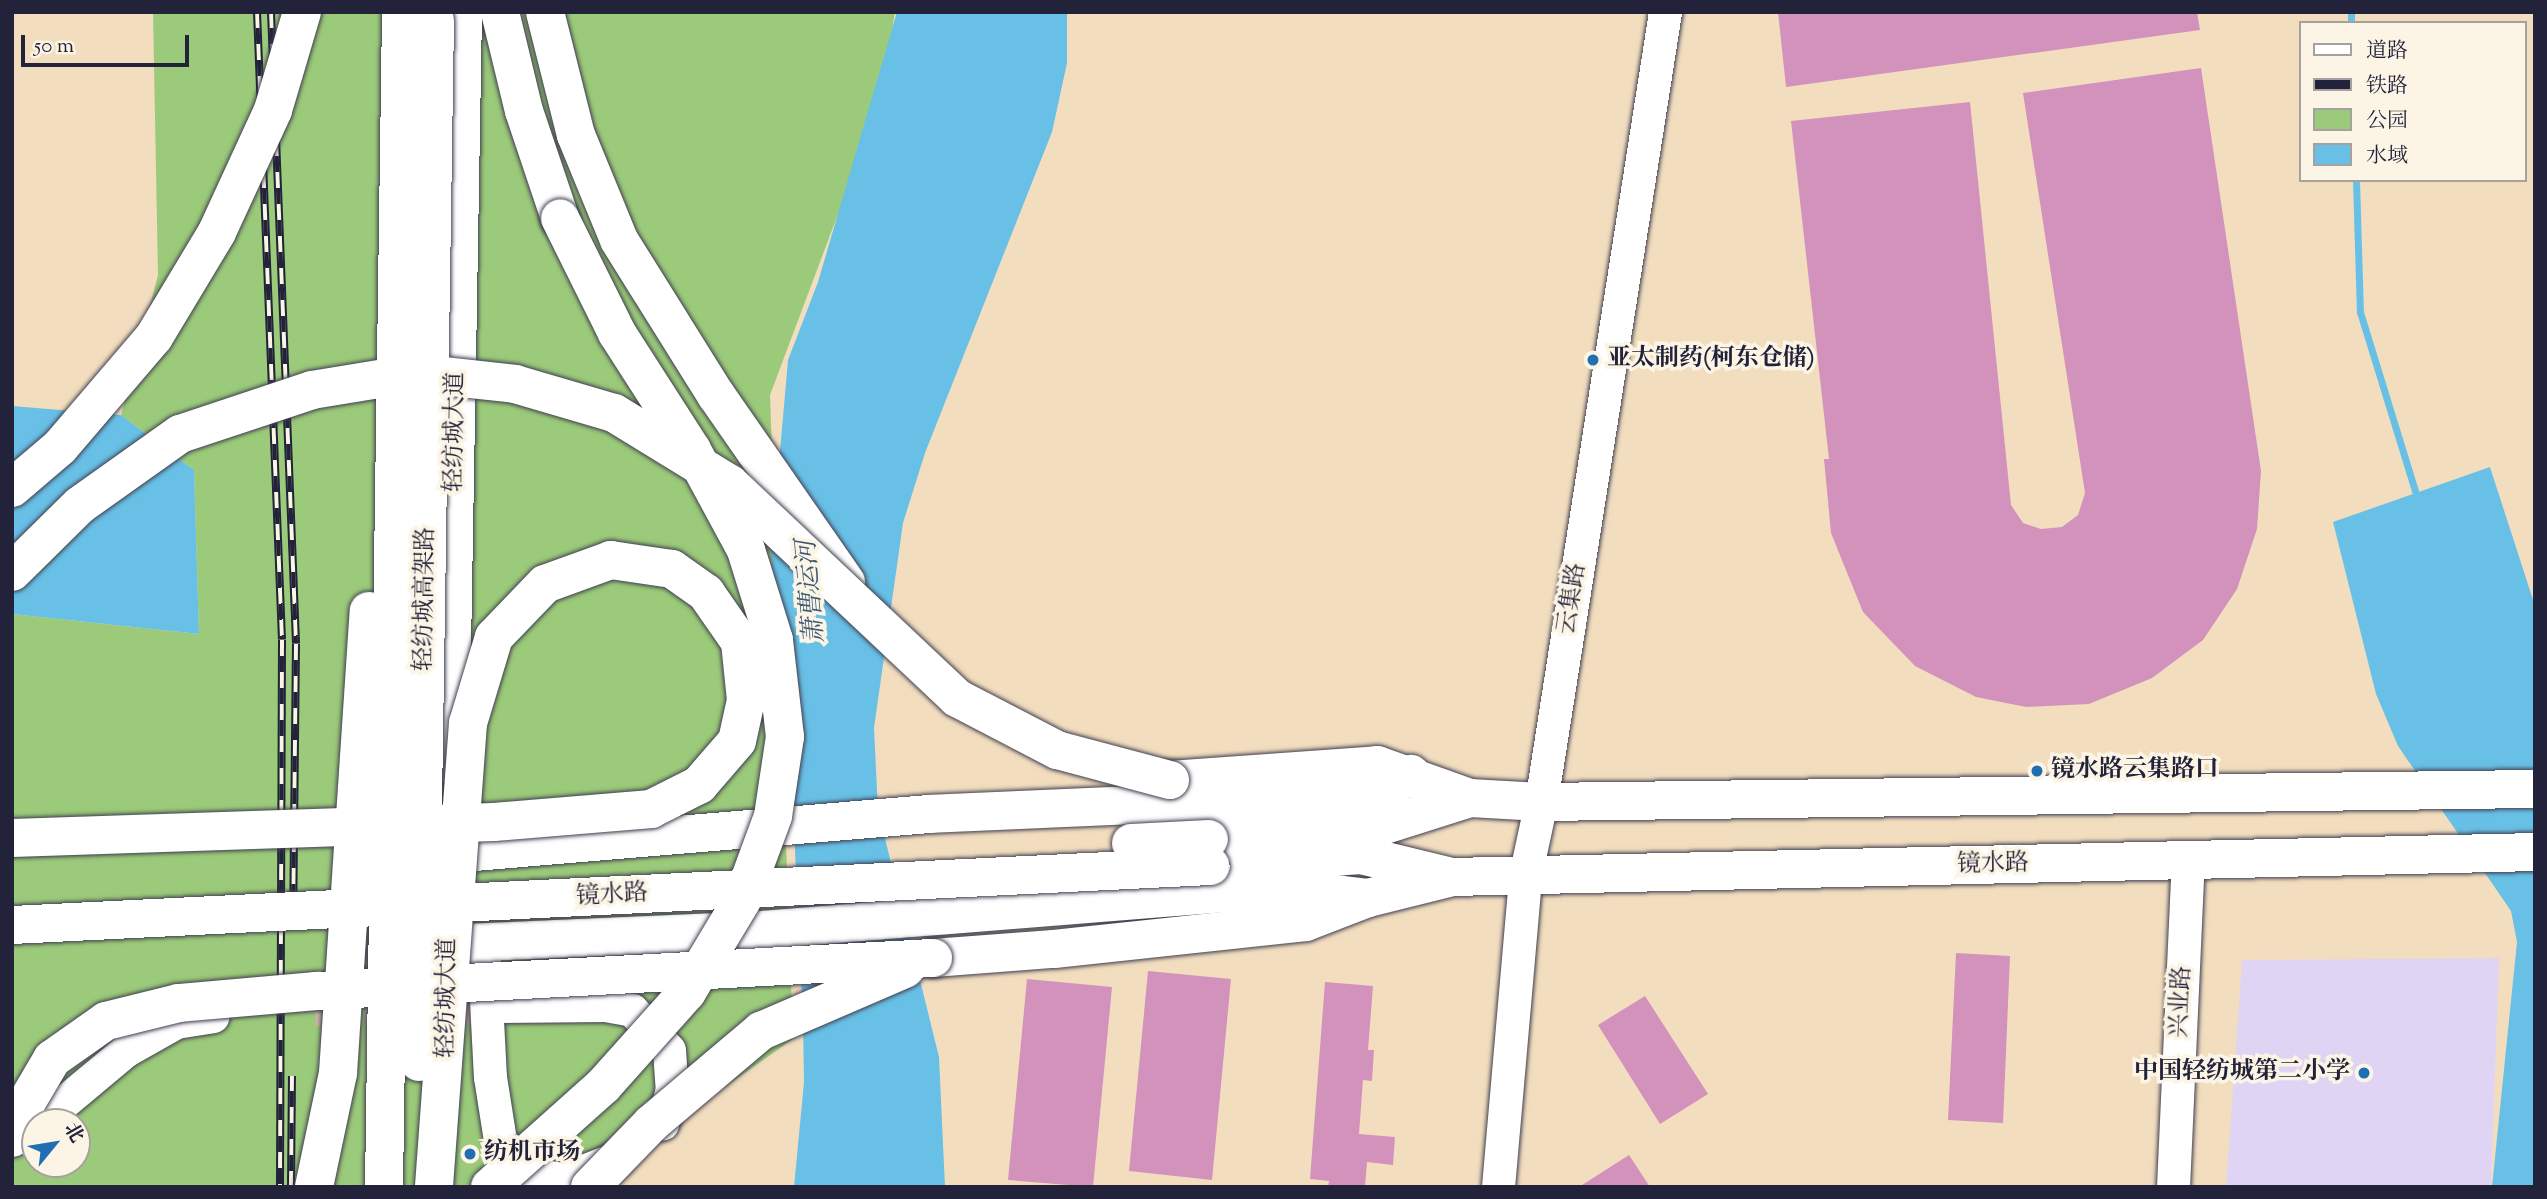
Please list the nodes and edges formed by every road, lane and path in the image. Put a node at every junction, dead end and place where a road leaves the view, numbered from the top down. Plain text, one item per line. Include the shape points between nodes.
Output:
1 (302, 12) edge
2 (386, 12) edge
3 (401, 12) edge
4 (435, 12) edge
5 (463, 12) edge
6 (500, 12) edge
7 (545, 12) edge
8 (1665, 12) edge
9 (399, 148) junction
10 (12, 488) edge
11 (12, 572) edge
12 (869, 615) junction
13 (1410, 774) junction
14 (2535, 789) edge
15 (1470, 798) junction
16 (1541, 802) junction
17 (12, 838) edge
18 (1210, 852) junction
19 (2535, 852) edge
20 (371, 856) junction
21 (449, 856) junction
22 (2188, 860) junction
23 (1525, 876) junction
24 (1452, 877) junction
25 (1367, 898) junction
26 (12, 899) edge
27 (12, 925) edge
28 (370, 945) junction
29 (466, 945) junction
30 (933, 958) junction
31 (499, 1006) tunnel mouth
32 (257, 1010) dead end
33 (57, 1108) edge
34 (12, 1138) edge
35 (314, 1187) edge
36 (367, 1187) edge
37 (384, 1187) edge
38 (417, 1187) edge
39 (433, 1187) edge
40 (445, 1187) edge
41 (490, 1187) edge
42 (590, 1187) edge
43 (1498, 1187) edge
44 (2173, 1187) edge

1 - 10 main road, bridge via 274,110 217,232 154,337 60,447
2 - 20 main road
3 - 9 main road, 轻纺城高架路, bridge
4 - 38 main road, 轻纺城高架路, bridge
5 - 21 main road, 轻纺城大道
6 - 41 main road, bridge via 524,111 560,218 617,333 692,450 746,550 774,640 785,737 773,816 742,900 687,992 603,1086
7 - 12 main road, bridge via 576,135 619,240 716,395
8 - 16 street, 云集路
9 - 35 main road, bridge via 338,1073
9 - 37 main road, 轻纺城高架路, bridge
11 - 12 main road, bridge via 80,505 180,434 312,390 416,373 515,384 614,413 730,484
12 - 13 main road, bridge via 957,698 1057,750 1170,780 1377,765
13 - 15 main road
13 - 21 main road via 1380,794 929,814 739,827
14 - 16 main road
15 - 16 main road
15 - 18 main road via 1379,827
16 - 23 street, 云集路
17 - 39 main road, bridge via 453,823 466,823 494,822 651,809 699,785 737,741 746,700 740,642 706,593 672,569 611,560 545,584 495,637 468,723 462,804 461,818 460,832 440,1105
18 - 24 main road via 1361,855
18 - 26 main road, bridge
18 - 27 main road, 镜水路, bridge
19 - 22 main road, 镜水路
20 - 21 main road
20 - 28 main road
21 - 29 main road, 轻纺城大道
22 - 23 main road, 镜水路
22 - 44 street, 兴业路
23 - 24 main road, 镜水路
23 - 43 street, 云集路
24 - 25 main road
25 - 29 main road via 1289,888 940,918
25 - 30 main road via 1306,922 1054,950
28 - 29 main road
28 - 36 main road
29 - 31 street via 500,1140 525,1173 563,1179 607,1164 662,1126 671,1089 669,1050 632,1010 605,1005
29 - 40 main road, 轻纺城大道
30 - 34 main road, bridge via 317,991 179,1003 106,1021 52,1059 15,1122
30 - 42 main road, bridge via 761,1031 652,1123
32 - 33 street via 176,1021 125,1051

